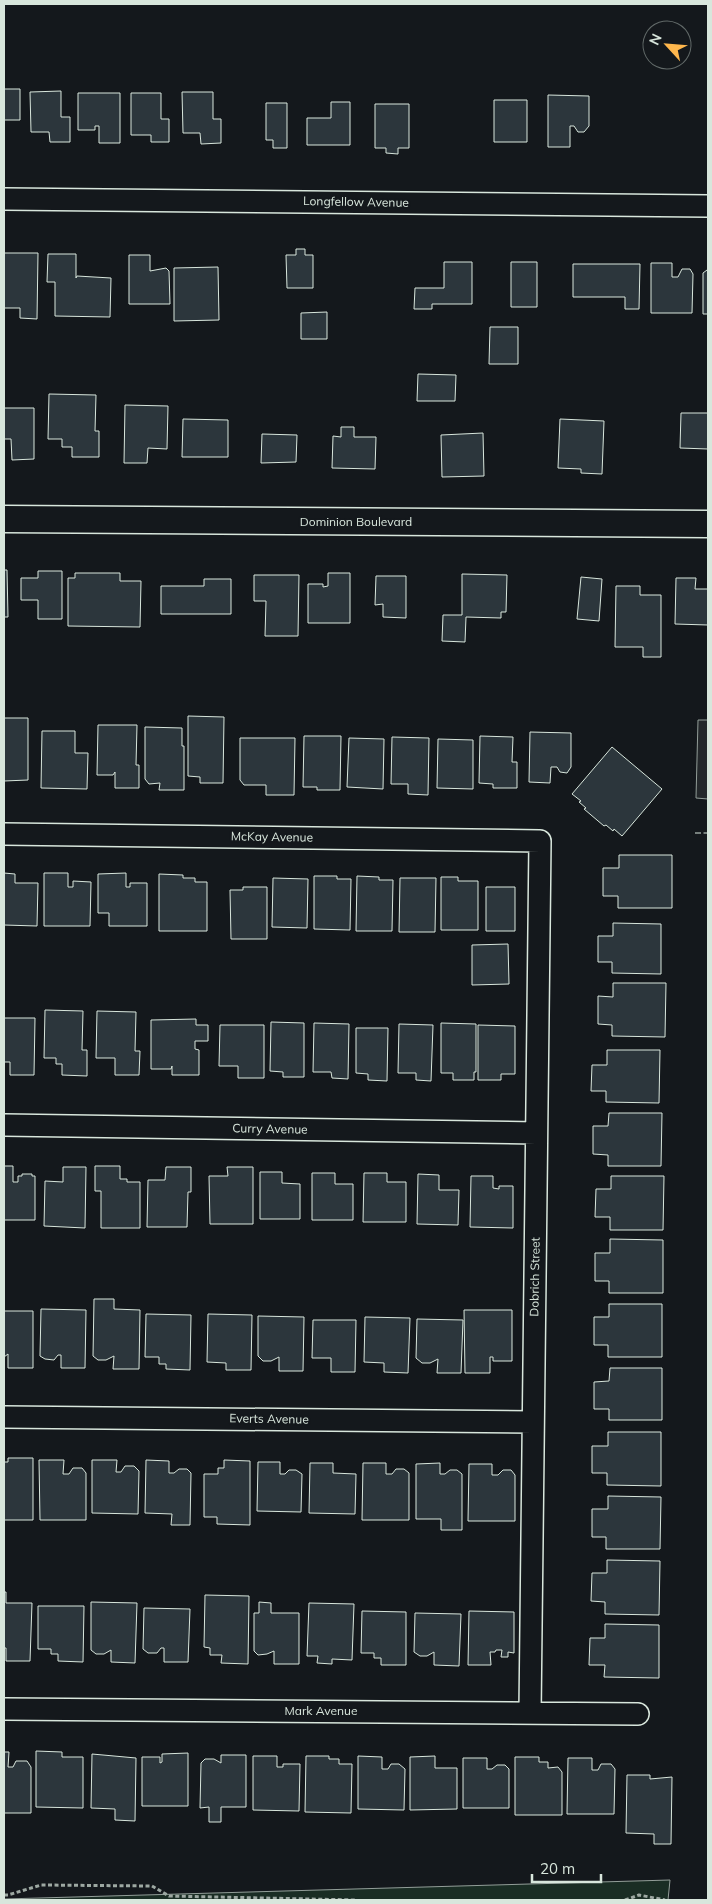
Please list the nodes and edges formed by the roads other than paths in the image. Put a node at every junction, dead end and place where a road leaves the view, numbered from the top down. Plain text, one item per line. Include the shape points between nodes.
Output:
1 (4, 199) edge
2 (708, 206) edge
3 (4, 520) edge
4 (708, 524) edge
5 (4, 834) edge
6 (540, 841) joint
7 (4, 1125) edge
8 (536, 1134) junction
9 (4, 1417) edge
10 (533, 1422) junction
11 (4, 1709) edge
12 (530, 1713) junction
13 (638, 1714) dead end

1 - 2 street, Longfellow Avenue
3 - 4 street, Dominion Boulevard
5 - 6 street, McKay Avenue
6 - 8 street, Dobrich Street
7 - 8 street, Curry Avenue
8 - 10 street, Dobrich Street
9 - 10 street, Everts Avenue
10 - 12 street, Dobrich Street
11 - 12 street, Mark Avenue
12 - 13 street, Mark Avenue

